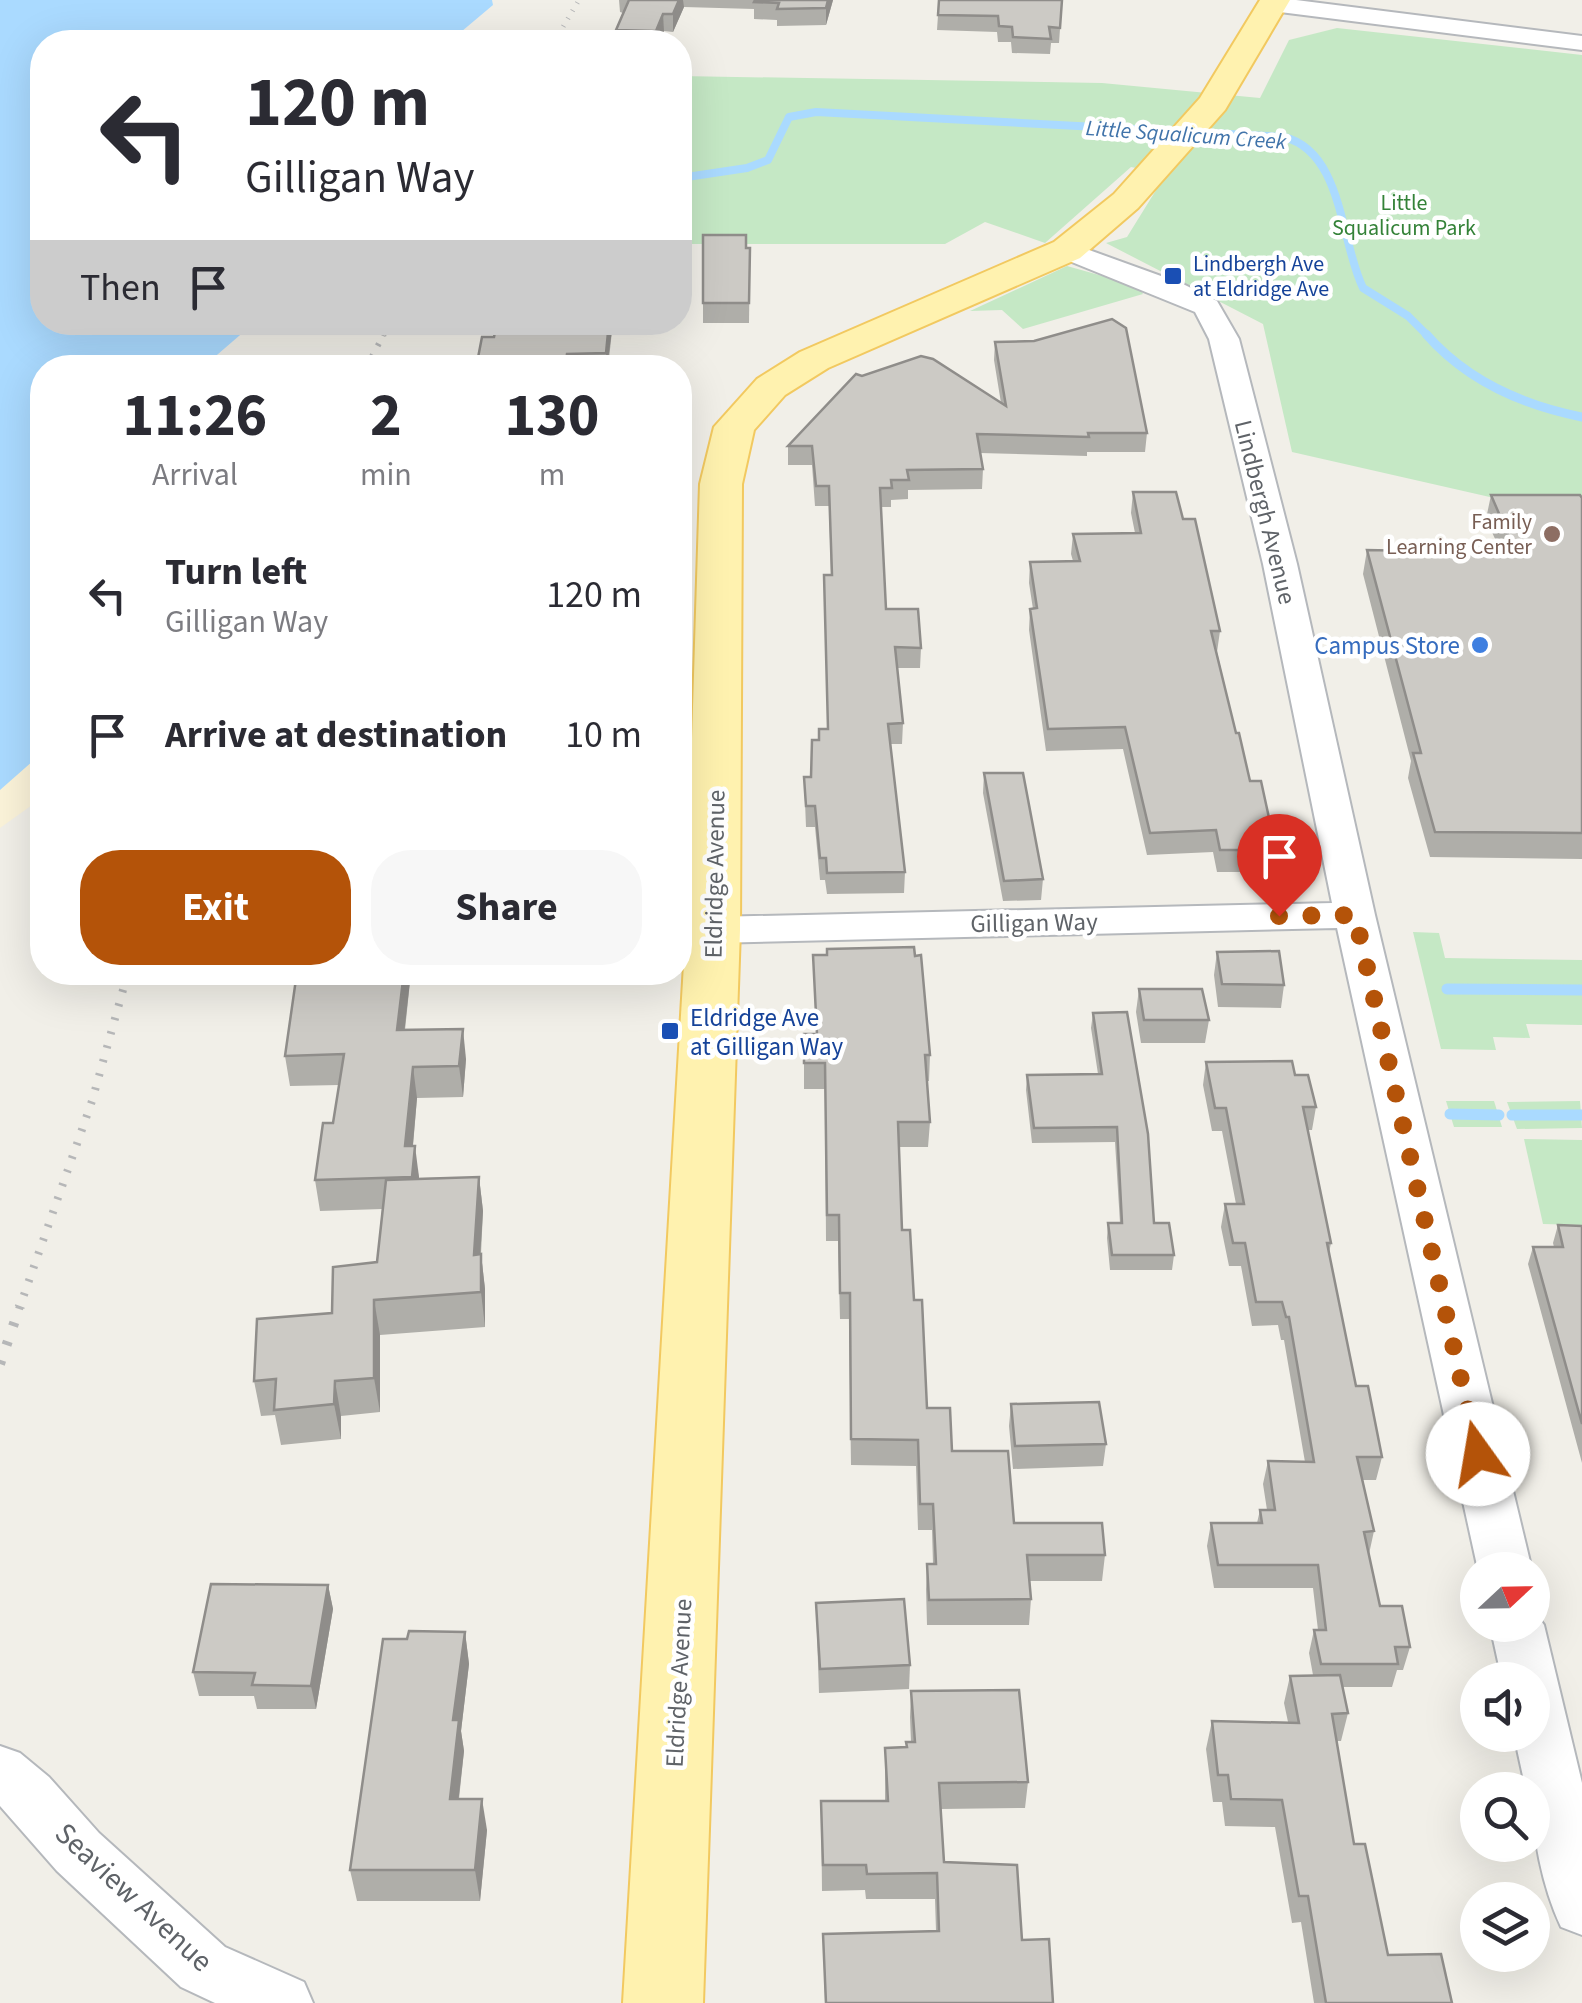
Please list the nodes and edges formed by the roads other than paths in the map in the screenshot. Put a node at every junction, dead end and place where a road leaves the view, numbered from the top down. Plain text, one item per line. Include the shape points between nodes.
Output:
1 (1273, 2) edge
2 (1582, 43) edge
3 (1067, 250) junction
4 (1355, 915) junction
5 (713, 930) junction
6 (1501, 1552) edge
7 (1546, 1752) edge
8 (0, 1771) edge
9 (1582, 1907) edge
10 (282, 2003) edge
11 (663, 2003) edge

1 - 2 street
1 - 3 main road, Eldridge Avenue via 1212,103 1126,202
3 - 4 street, Lindbergh Avenue via 1207,307 1224,339
3 - 5 main road, Eldridge Avenue via 814,360 771,387 734,427 721,484
4 - 5 street, Gilligan Way
4 - 6 street, Lindbergh Avenue
5 - 11 main road, Eldridge Avenue
7 - 9 street
8 - 10 street, Seaview Avenue via 203,1967

